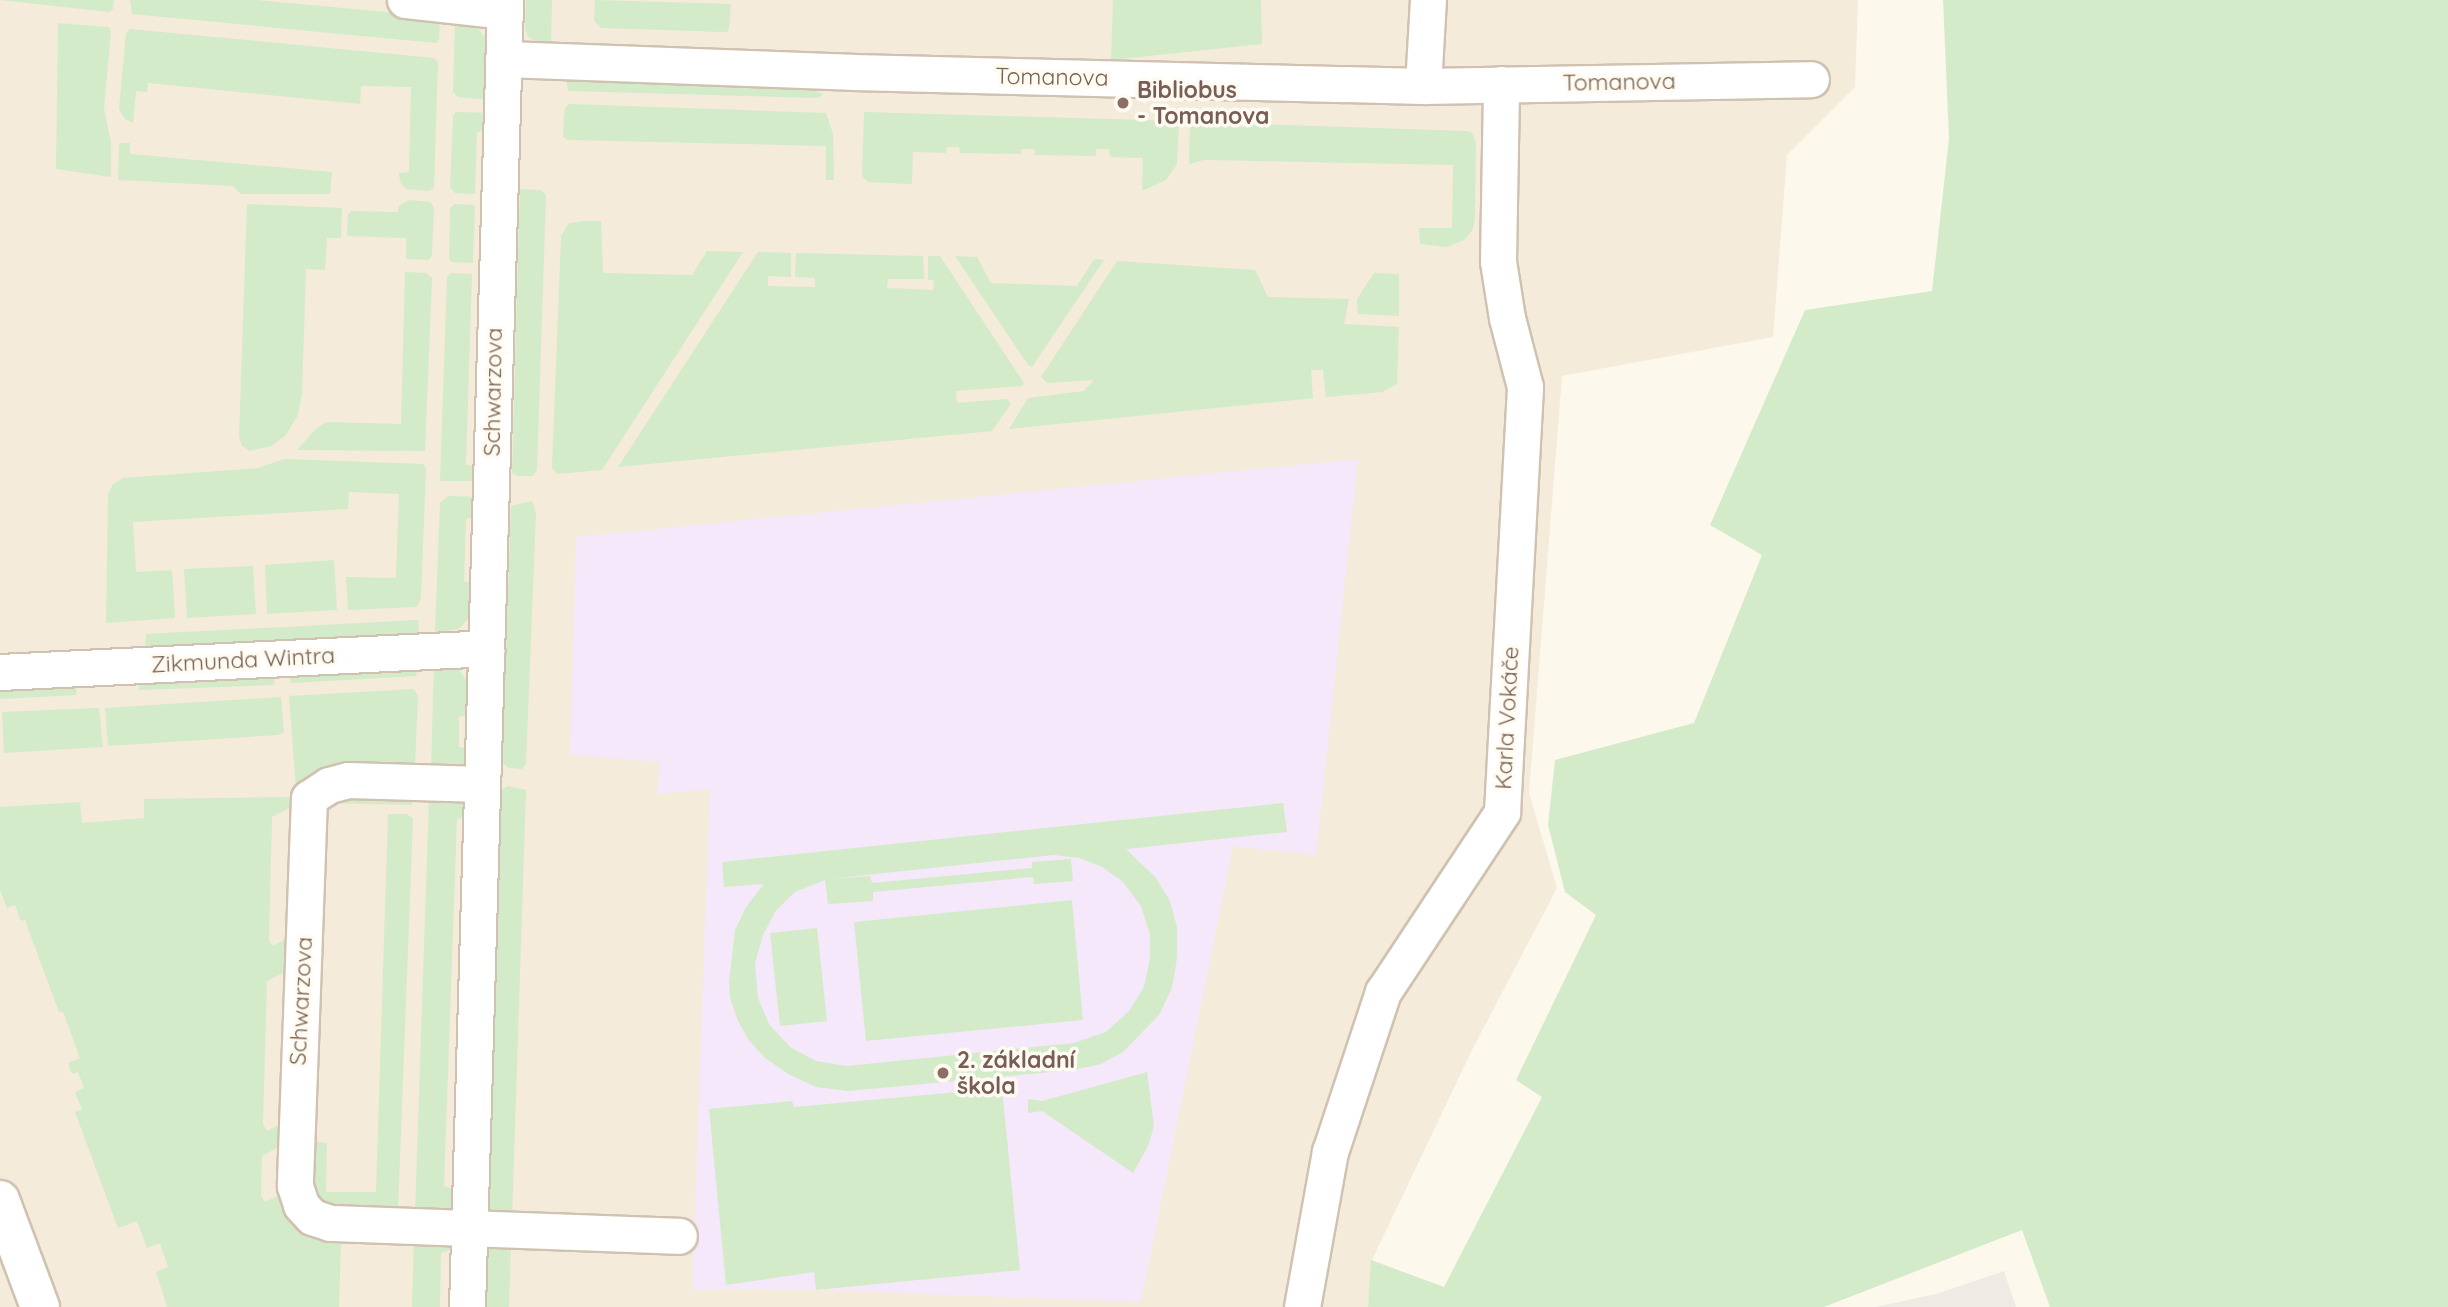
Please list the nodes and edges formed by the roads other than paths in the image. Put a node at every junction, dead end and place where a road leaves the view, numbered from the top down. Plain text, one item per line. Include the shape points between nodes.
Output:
1 (405, 0) edge
2 (1428, 0) edge
3 (504, 5) edge
4 (503, 59) junction
5 (1811, 79) dead end
6 (1501, 84) junction
7 (1423, 86) junction
8 (486, 648) junction
9 (0, 672) edge
10 (482, 784) junction
11 (0, 1200) edge
12 (469, 1229) junction
13 (679, 1236) dead end
14 (40, 1307) edge
15 (467, 1307) edge
16 (1302, 1307) edge

1 - 3 street
2 - 7 street
3 - 4 street, Schwarzova
4 - 7 street, Tomanova
4 - 8 street, Schwarzova
5 - 6 street, Tomanova
6 - 7 street, Tomanova
6 - 16 street, Karla Vokáče via 1498,261 1525,387 1502,812 1383,992 1330,1153
8 - 9 street, Zikmunda Wintra
8 - 10 street, Schwarzova
10 - 12 street, Schwarzova
10 - 12 street, Schwarzova via 348,780 309,798 297,1079 295,1186 301,1205 312,1217 330,1223
11 - 14 street
12 - 13 street, Schwarzova
12 - 15 street, Schwarzova

